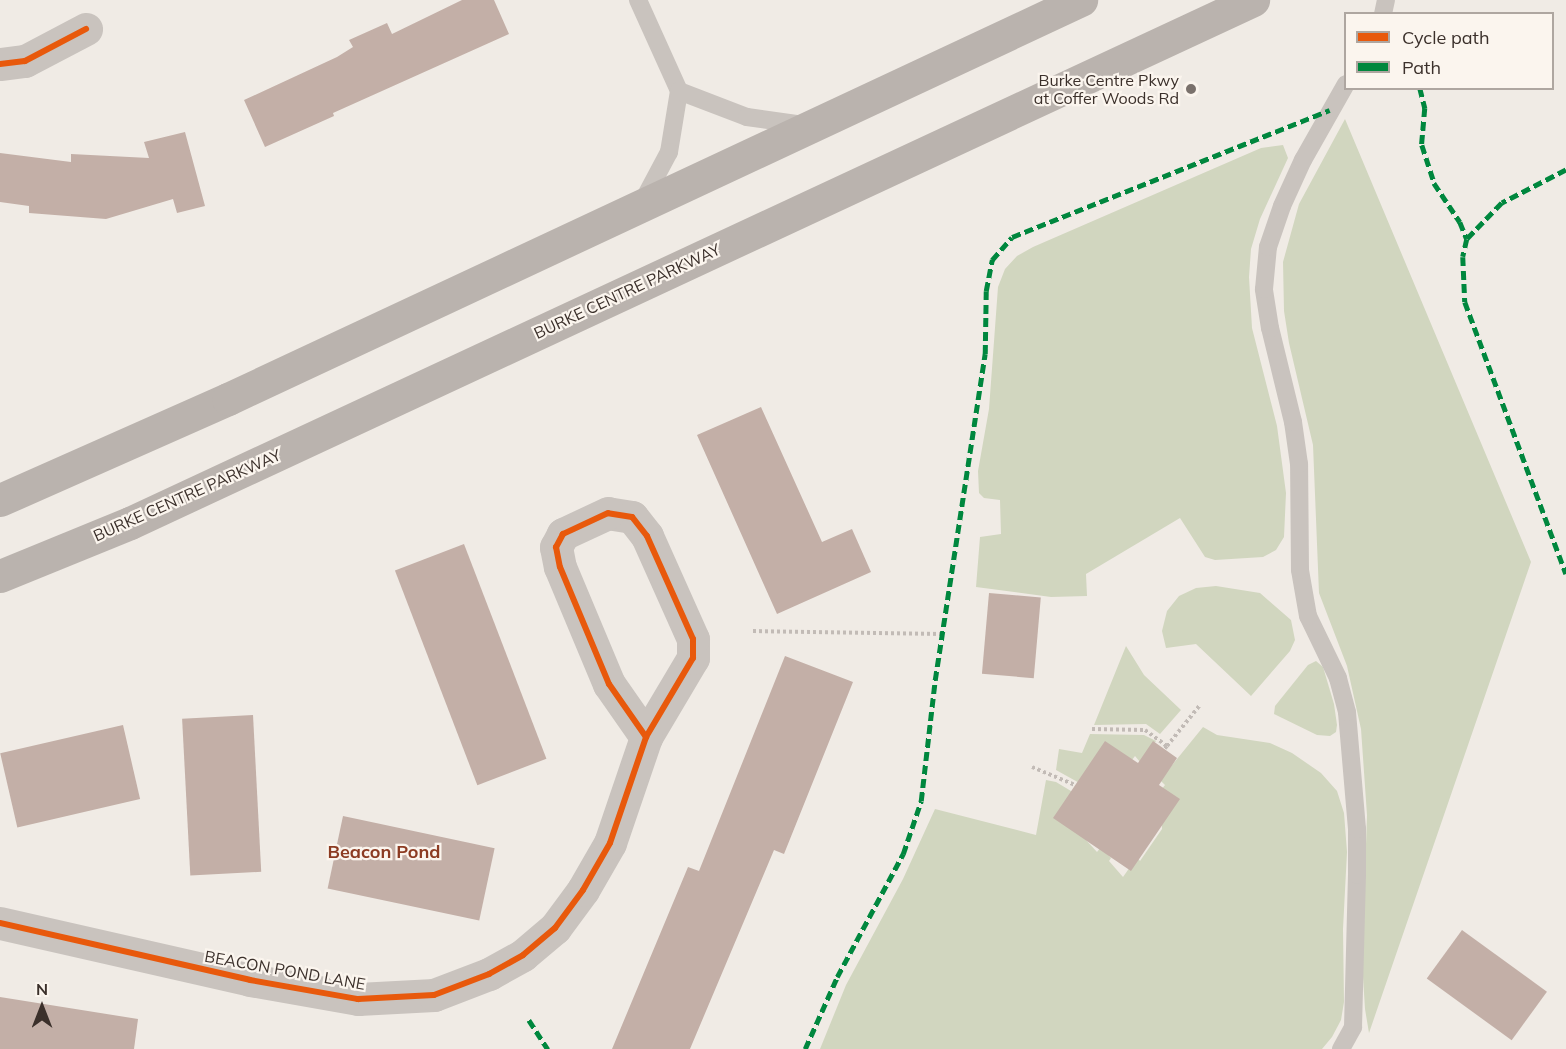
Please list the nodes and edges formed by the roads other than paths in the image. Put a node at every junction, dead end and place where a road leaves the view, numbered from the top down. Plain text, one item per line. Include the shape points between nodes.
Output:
1 (639, 0) edge
2 (1081, 0) edge
3 (1253, 0) edge
4 (86, 29) dead end
5 (0, 64) edge
6 (1344, 88) edge
7 (679, 91) junction
8 (808, 126) junction
9 (640, 208) junction
10 (0, 500) edge
11 (0, 576) edge
12 (646, 737) junction
13 (0, 923) edge
14 (1341, 1049) edge

1 - 7 lane
2 - 8 main road
3 - 11 main road, BURKE CENTRE PARKWAY via 130,523
4 - 5 street via 25,61
6 - 14 lane via 1282,206 1268,247 1264,289 1299,464 1300,570 1308,616 1338,678 1347,712 1357,875 1353,1027
7 - 8 lane via 747,117
7 - 9 lane via 669,152
8 - 9 main road
9 - 10 main road
12 - 12 street, BEACON POND LANE via 693,658 693,639 647,536 632,517 608,513 563,534 556,547 560,567 609,684
12 - 13 street, BEACON POND LANE via 610,843 555,928 523,955 489,974 434,995 358,999 250,980

